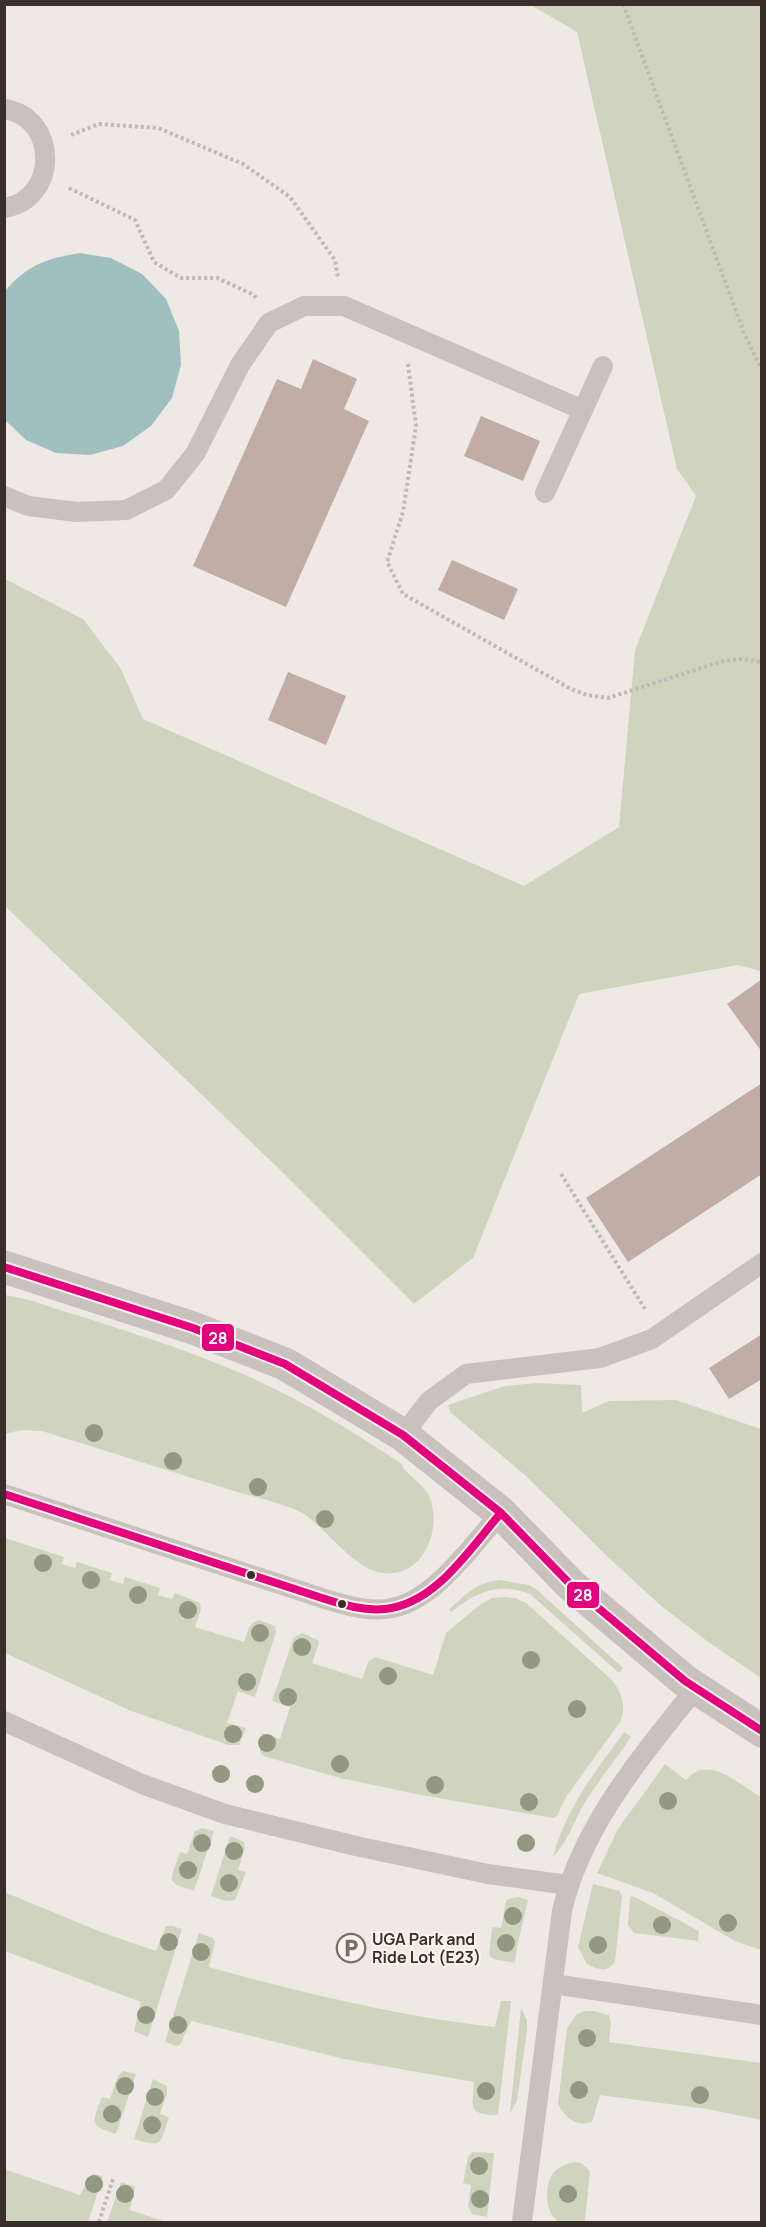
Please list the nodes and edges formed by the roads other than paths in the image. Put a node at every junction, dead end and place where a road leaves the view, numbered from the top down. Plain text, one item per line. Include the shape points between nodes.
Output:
1 (4, 109) edge
2 (4, 208) edge
3 (603, 366) dead end
4 (583, 410) junction
5 (545, 493) dead end
6 (4, 496) edge
7 (762, 1263) edge
8 (4, 1267) edge
9 (403, 1435) junction
10 (4, 1494) edge
11 (501, 1513) junction
12 (696, 1688) junction
13 (4, 1721) edge
14 (762, 1731) edge
15 (568, 1885) junction
16 (552, 1984) junction
17 (762, 2015) edge
18 (522, 2223) edge

1 - 2 lane via 27,118 38,130 47,160 36,190 23,201
3 - 4 lane
4 - 5 lane
4 - 6 lane via 344,306 304,306 269,323 240,365 195,454 166,490 126,510 77,512 28,506
7 - 9 lane via 652,1339 600,1358 466,1374 429,1401
8 - 9 street via 193,1328 285,1365
9 - 11 street
10 - 11 lane via 361,1609 391,1609 413,1603 434,1588
11 - 12 street via 571,1585
12 - 14 street
12 - 15 lane via 606,1809 584,1846
13 - 15 lane via 142,1784 225,1814 466,1869
15 - 16 lane
16 - 17 lane
16 - 18 lane

